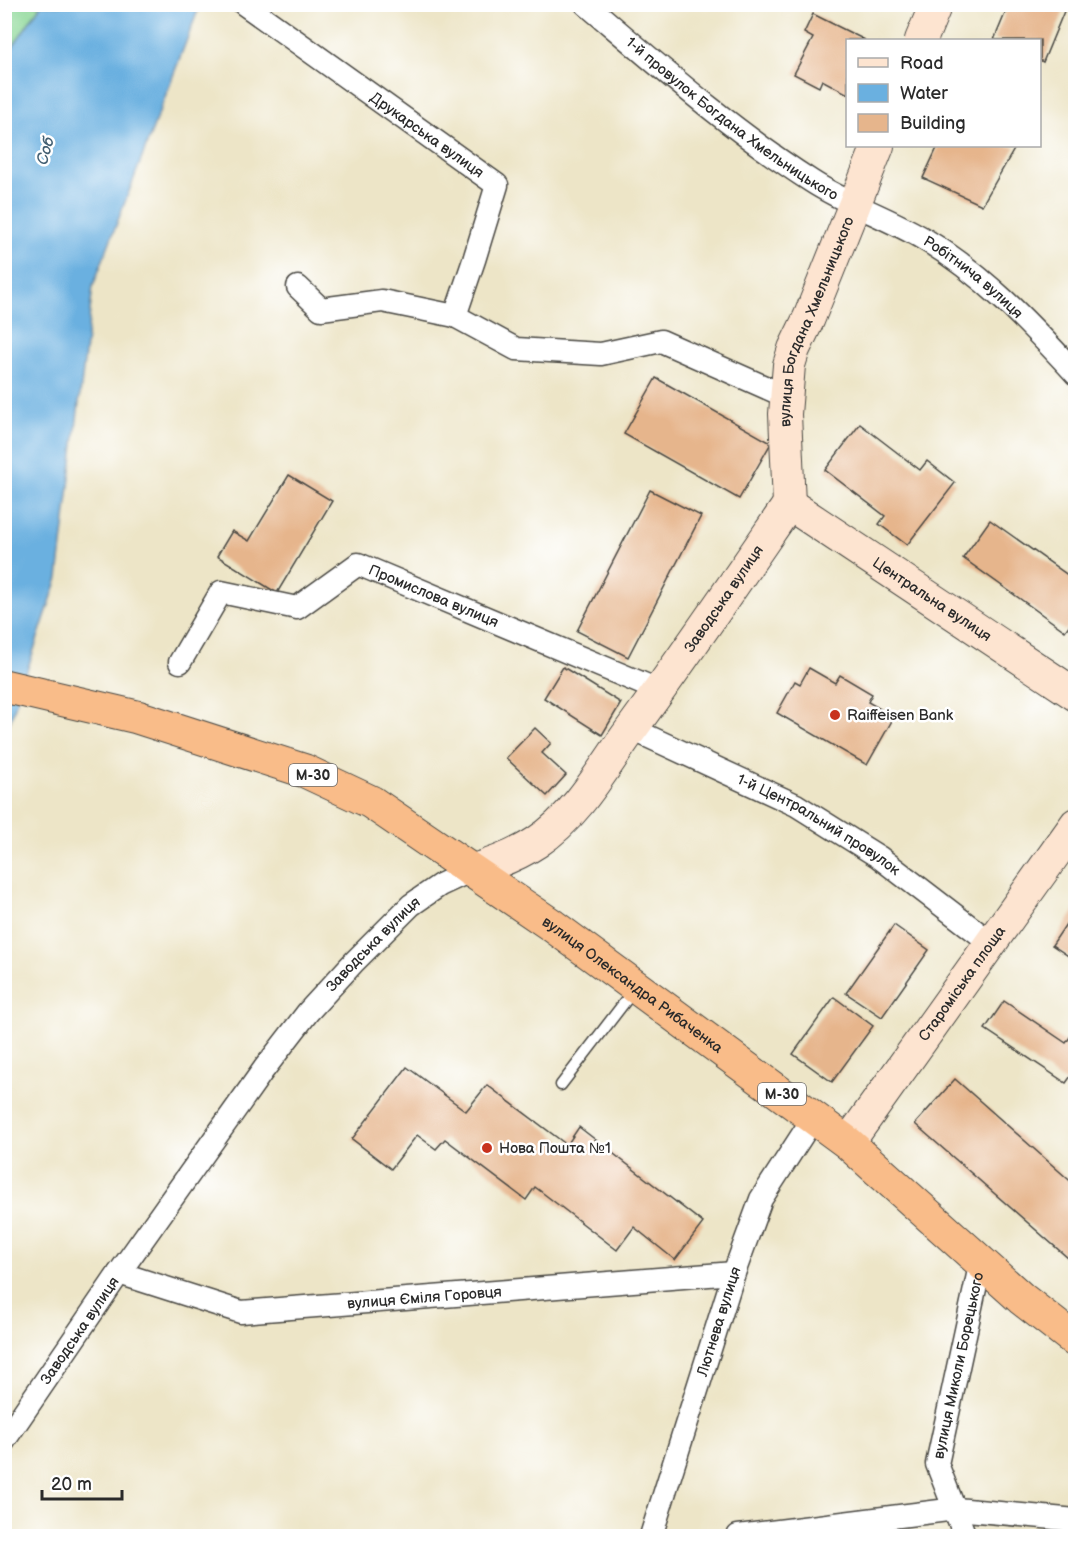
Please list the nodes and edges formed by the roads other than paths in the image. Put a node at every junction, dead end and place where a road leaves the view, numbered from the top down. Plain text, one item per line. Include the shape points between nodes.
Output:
1 (244, 4) edge
2 (586, 4) edge
3 (936, 4) edge
4 (921, 39) edge
5 (878, 147) edge
6 (853, 204) junction
7 (298, 287) dead end
8 (455, 316) junction
9 (1076, 374) edge
10 (785, 396) junction
11 (789, 504) junction
12 (180, 662) dead end
13 (4, 686) edge
14 (660, 691) junction
15 (1076, 695) edge
16 (632, 729) junction
17 (1076, 824) edge
18 (470, 871) junction
19 (991, 943) junction
20 (636, 988) junction
21 (561, 1085) dead end
22 (814, 1117) junction
23 (848, 1143) junction
24 (981, 1261) junction
25 (119, 1273) junction
26 (734, 1273) junction
27 (1076, 1341) edge
28 (4, 1441) edge
29 (956, 1509) junction
30 (1076, 1520) edge
31 (651, 1536) edge
32 (738, 1536) edge
33 (965, 1536) edge

1 - 8 street, Друкарська вулиця via 497,185
2 - 6 street, 1-й провулок Богдана Хмельницького via 741,134 812,182
3 - 4 street
5 - 6 street, вулиця Богдана Хмельницького
6 - 9 street, Робітнича вулиця via 904,228 968,267 1007,301
6 - 10 street, вулиця Богдана Хмельницького via 794,349
7 - 8 street via 321,309 382,301
8 - 10 street via 516,349 601,354 661,341
10 - 11 street, вулиця Богдана Хмельницького
11 - 14 street, Заводська вулиця
11 - 15 street, Центральна вулиця
12 - 14 street, Промислова вулиця via 221,592 297,608 358,564
13 - 18 highway, вулиця Олександра Рибаченка / М-30 via 137,717 305,771 370,802
14 - 16 street, Заводська вулиця
16 - 18 street, Заводська вулиця via 582,797 538,842 505,860
16 - 19 street, 1-й Центральний провулок via 796,805 879,857
17 - 19 street, Староміська площа
18 - 20 highway, вулиця Олександра Рибаченка / М-30
18 - 25 street, Заводська вулиця via 411,905 308,1012
19 - 23 street, Староміська площа
20 - 21 lane
20 - 22 highway, вулиця Олександра Рибаченка / М-30
22 - 23 highway, вулиця Олександра Рибаченка / М-30
22 - 26 street, Лютнева вулиця via 762,1199
23 - 24 highway, вулиця Олександра Рибаченка / М-30
24 - 27 highway, вулиця Олександра Рибаченка / М-30
24 - 29 street, вулиця Миколи Борецького via 937,1464
25 - 26 street, вулиця Єміля Горовця via 241,1312
25 - 28 street, Заводська вулиця
26 - 31 street, Лютнева вулиця
29 - 30 street
29 - 32 street
29 - 33 street, вулиця Миколи Борецького

